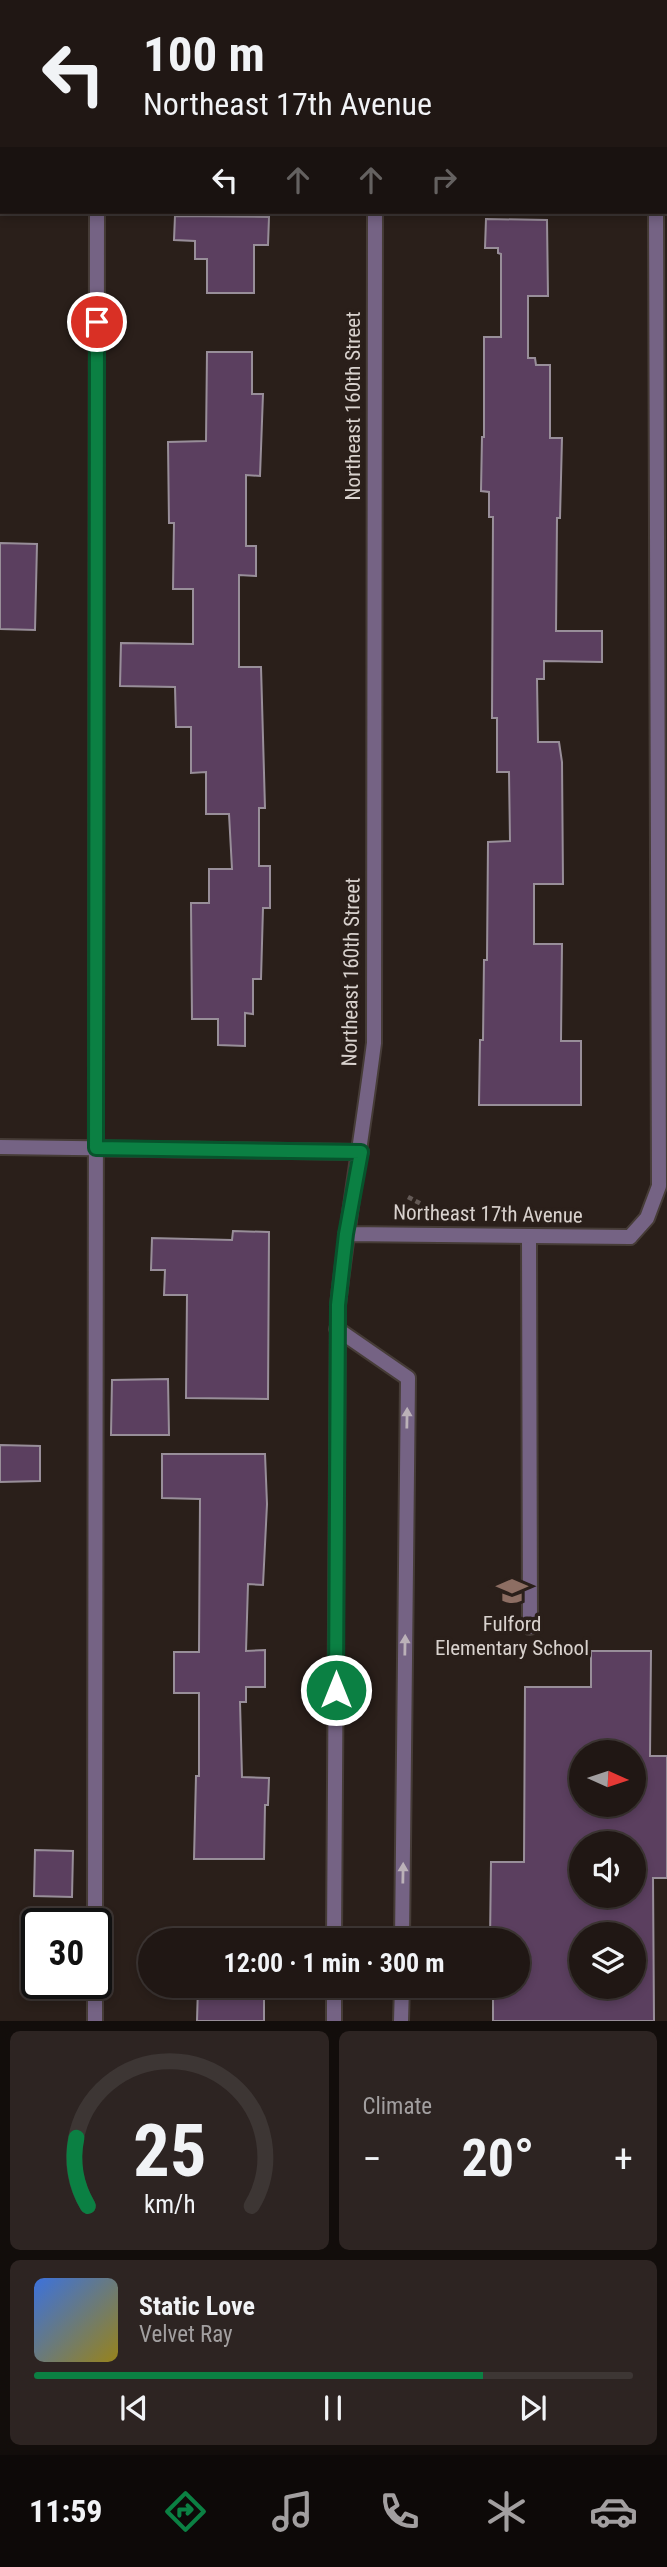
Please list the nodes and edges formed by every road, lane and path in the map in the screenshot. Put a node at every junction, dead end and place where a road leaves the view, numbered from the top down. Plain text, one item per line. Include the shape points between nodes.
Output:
1 (97, 214) edge
2 (375, 214) edge
3 (656, 214) edge
4 (0, 1147) edge
5 (96, 1148) junction
6 (361, 1152) junction
7 (408, 1197) dead end
8 (434, 1210) dead end
9 (346, 1234) junction
10 (529, 1236) junction
11 (338, 1329) junction
12 (530, 1627) dead end
13 (95, 1908) edge
14 (334, 1928) edge
15 (402, 1928) edge
16 (334, 1998) edge
17 (402, 1998) edge
18 (94, 1999) edge
19 (94, 2021) edge
20 (334, 2021) edge
21 (401, 2021) edge

1 - 5 street
2 - 6 street, Northeast 160th Street via 374,1043
3 - 10 street, Northeast 17th Avenue via 659,1186 647,1218 630,1237
4 - 5 street
5 - 6 street
5 - 13 street
6 - 9 street, Northeast 160th Street
7 - 8 path
9 - 10 street, Northeast 17th Avenue
9 - 11 street, Northeast 160th Street
10 - 12 street
11 - 14 street, Northeast 160th Street
15 -> 11 street via 408,1378
16 - 20 street
17 - 21 street
18 - 19 street

